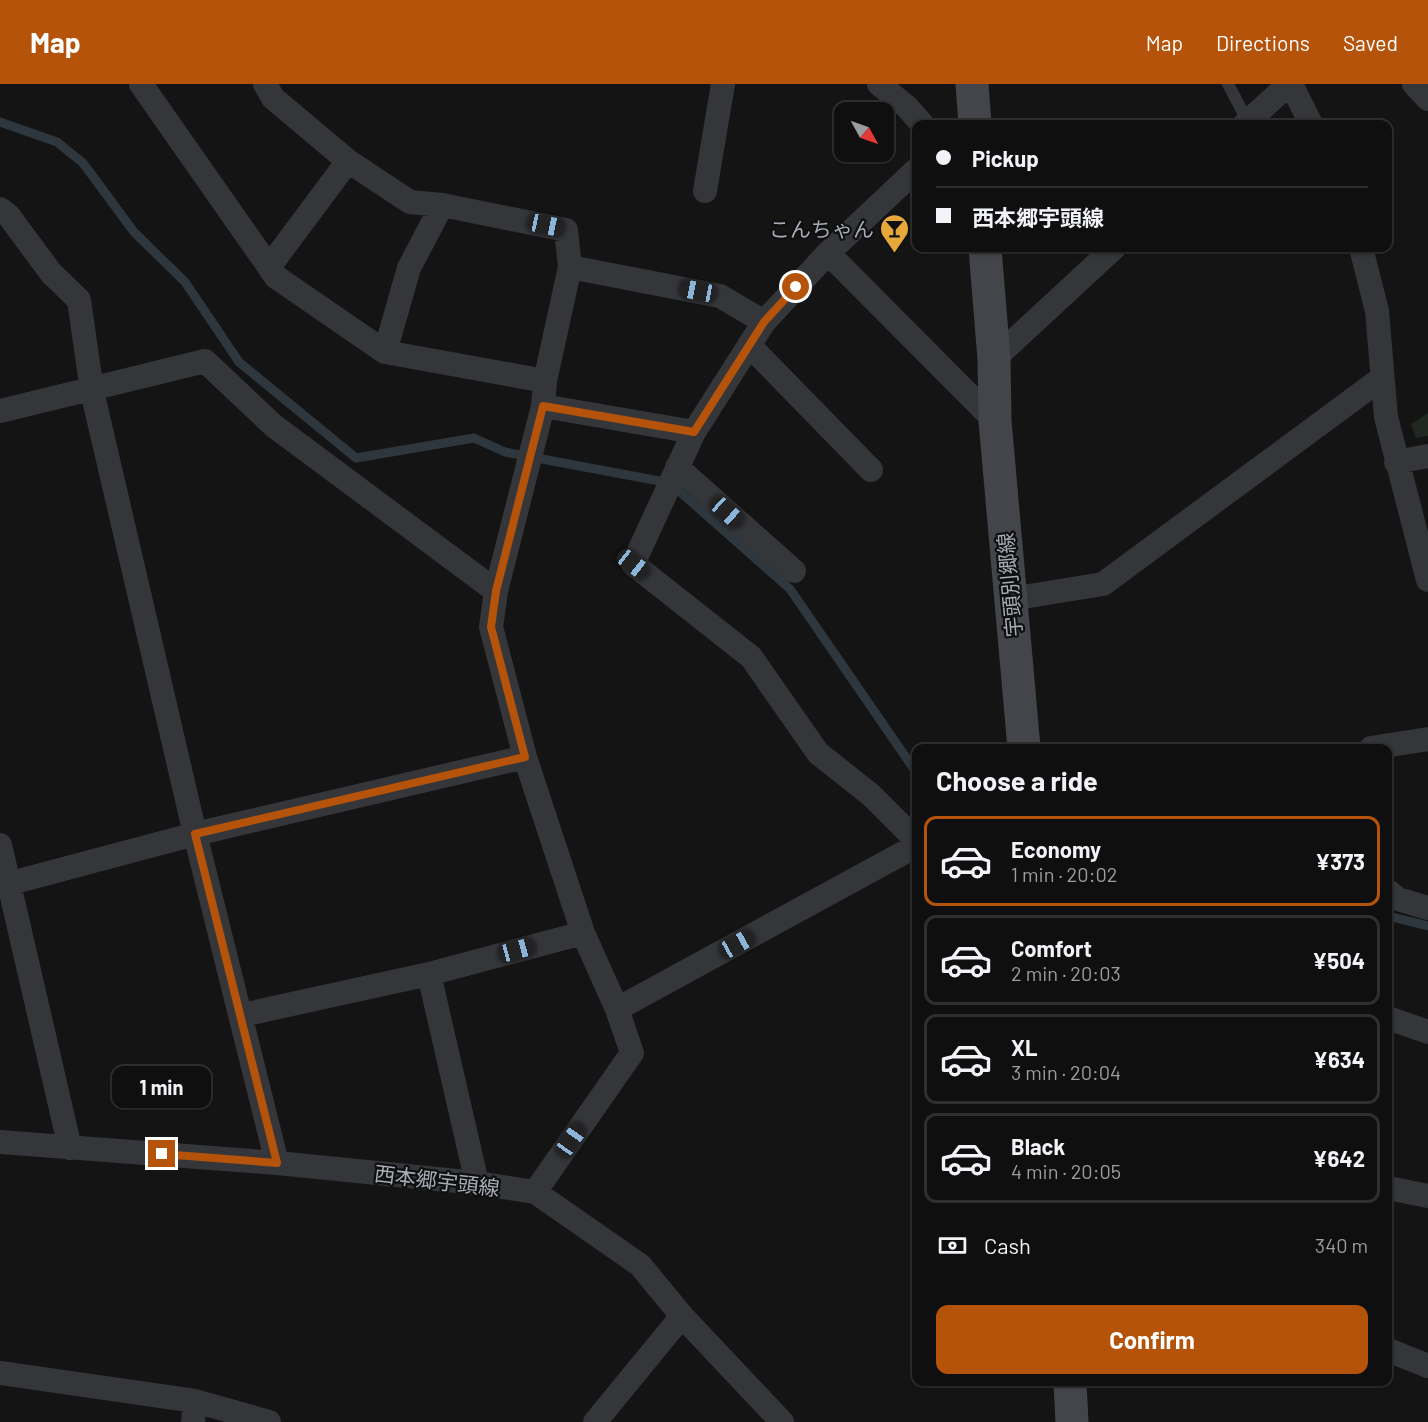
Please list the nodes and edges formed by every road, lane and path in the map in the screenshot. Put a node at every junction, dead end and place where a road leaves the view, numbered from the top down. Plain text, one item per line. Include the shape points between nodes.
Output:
1 (141, 84) edge
2 (265, 84) edge
3 (723, 84) edge
4 (879, 84) edge
5 (972, 84) edge
6 (1228, 84) edge
7 (1290, 84) edge
8 (1414, 84) edge
9 (1428, 99) edge
10 (918, 120) edge
11 (975, 120) edge
12 (1246, 120) edge
13 (1250, 120) edge
14 (1309, 120) edge
15 (348, 162) junction
16 (912, 174) edge
17 (705, 191) dead end
18 (442, 205) junction
19 (0, 209) edge
20 (985, 252) edge
21 (1110, 252) edge
22 (1362, 252) edge
23 (828, 253) junction
24 (268, 267) junction
25 (570, 267) junction
26 (764, 322) junction
27 (749, 345) junction
28 (385, 352) junction
29 (994, 359) junction
30 (1382, 378) junction
31 (545, 381) junction
32 (92, 391) junction
33 (543, 406) junction
34 (0, 411) edge
35 (995, 421) junction
36 (694, 432) junction
37 (1428, 456) edge
38 (1396, 462) junction
39 (677, 467) junction
40 (871, 470) dead end
41 (794, 571) dead end
42 (1428, 580) edge
43 (496, 591) junction
44 (1010, 599) junction
45 (1428, 739) edge
46 (1024, 744) edge
47 (1392, 745) edge
48 (525, 757) junction
49 (195, 834) junction
50 (912, 836) edge
51 (0, 845) edge
52 (912, 848) edge
53 (5, 885) edge
54 (1392, 894) edge
55 (1428, 908) edge
56 (583, 933) junction
57 (429, 974) junction
58 (617, 1009) junction
59 (242, 1015) junction
60 (1392, 1019) edge
61 (1428, 1032) edge
62 (0, 1142) edge
63 (70, 1148) junction
64 (277, 1163) junction
65 (477, 1183) junction
66 (1392, 1189) edge
67 (535, 1192) junction
68 (1428, 1196) edge
69 (682, 1316) junction
70 (1392, 1352) edge
71 (1428, 1366) edge
72 (0, 1373) edge
73 (1070, 1386) edge
74 (194, 1411) edge
75 (269, 1422) edge
76 (595, 1422) edge
77 (782, 1422) edge
78 (1072, 1422) edge

1 - 24 street
2 - 15 street via 273,98
3 - 17 street
4 - 10 street
5 - 11 street
6 - 12 lane
7 - 13 street
7 - 14 street
8 - 9 street
15 - 18 street via 410,202
15 - 24 street
16 - 23 street
18 - 25 street via 566,230
18 - 28 street via 409,268
19 - 32 street via 51,273 79,300
20 - 29 street
21 - 29 street
22 - 30 street via 1377,311
23 - 26 street
23 - 35 street
24 - 28 street via 276,277
25 - 26 street via 720,296
25 - 31 street
26 - 27 street
27 - 36 street
27 - 40 street
28 - 31 street
29 - 35 street, 宇頭別郷線
30 - 38 street
30 - 44 street via 1103,584
31 - 33 street
32 - 34 street
32 - 43 street via 205,361 274,426
32 - 49 street
33 - 36 street
33 - 43 street
35 - 44 street, 宇頭別郷線
36 - 39 street
37 - 38 street
38 - 42 street
39 - 41 street
39 - 50 street via 633,564 751,657 818,753 871,795
43 - 48 street via 491,627
44 - 46 street, 宇頭別郷線
45 - 47 street
48 - 49 street
48 - 56 street
49 - 53 street
49 - 59 street
51 - 53 street
52 - 58 street
53 - 63 street
54 - 55 street
56 - 57 street
56 - 58 street
57 - 59 street
57 - 65 street
58 - 67 street via 632,1053
59 - 64 street
60 - 61 street
62 - 63 street, 西本郷宇頭線
63 - 64 street, 西本郷宇頭線
64 - 65 street, 西本郷宇頭線
65 - 67 street, 西本郷宇頭線
66 - 68 street
67 - 69 street, 西本郷宇頭線 via 640,1265
69 - 76 street
69 - 77 street, 西本郷宇頭線
70 - 71 street
72 - 74 street
73 - 78 street
74 - 75 street

